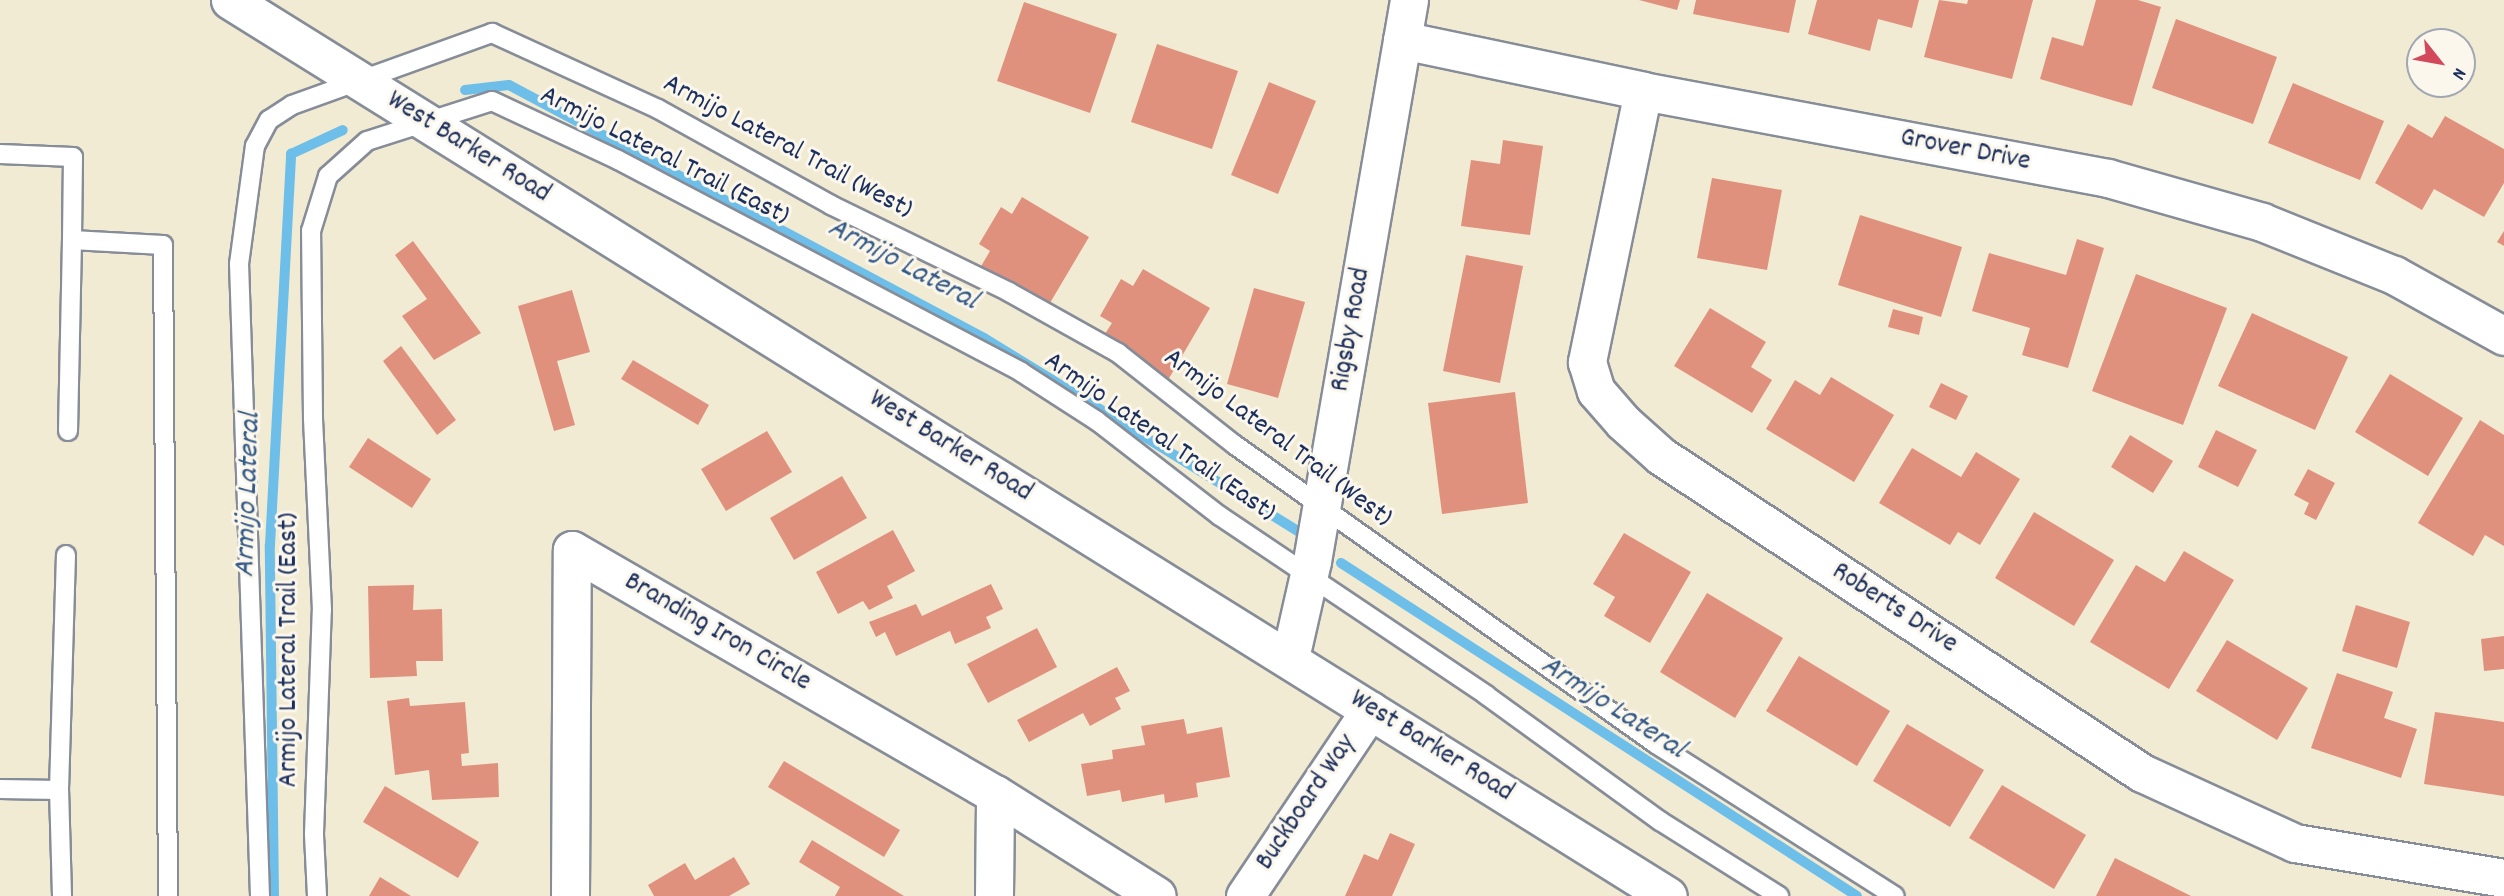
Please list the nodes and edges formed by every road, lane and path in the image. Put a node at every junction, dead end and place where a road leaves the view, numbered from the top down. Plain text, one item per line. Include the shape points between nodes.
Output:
1 (230, 0) edge
2 (1409, 0) edge
3 (1402, 40) junction
4 (358, 78) junction
5 (1643, 91) junction
6 (429, 123) junction
7 (0, 154) edge
8 (72, 240) junction
9 (2504, 337) edge
10 (68, 431) dead end
11 (1321, 507) junction
12 (66, 555) dead end
13 (1308, 573) junction
14 (1290, 659) junction
15 (1370, 709) junction
16 (0, 789) edge
17 (59, 790) junction
18 (995, 794) junction
19 (2504, 878) edge
20 (61, 896) edge
21 (168, 896) edge
22 (260, 896) edge
23 (317, 896) edge
24 (570, 896) edge
25 (994, 896) edge
26 (1157, 896) edge
27 (1245, 896) edge
28 (1668, 896) edge
29 (1779, 896) edge
30 (1895, 896) edge

1 - 4 street, West Barker Road
2 - 3 street, Rigsby Road
3 - 5 street, Grover Drive
3 - 11 street, Rigsby Road
4 - 6 street, West Barker Road
4 - 11 lane, Armijo Lateral Trail (West) via 492,33 535,49 658,109 831,205 1009,292 1118,353
4 - 22 lane, Armijo Lateral Trail (West) via 269,120 255,146 239,264
5 - 9 street, Grover Drive via 2108,178 2172,196 2262,222 2394,275
5 - 19 street, Roberts Drive via 1587,362 1596,391 1623,422 1661,456 2142,773 2295,843
6 - 13 lane, Armijo Lateral Trail (East) via 492,101 618,160 1021,372 1097,421 1220,516
6 - 14 street, West Barker Road
6 - 23 lane, Armijo Lateral Trail (East) via 367,141 328,176 311,232 322,610 314,834
7 - 8 lane via 73,157
8 - 10 lane
8 - 21 lane via 163,245
11 - 13 street, Rigsby Road
11 - 30 lane, Armijo Lateral Trail (West) via 1657,744
12 - 17 lane
13 - 14 street, Rigsby Road
13 - 29 lane, Armijo Lateral Trail (East) via 1660,821
14 - 15 street, West Barker Road
15 - 27 street, Buckboard Way
15 - 28 street, West Barker Road
16 - 17 lane
17 - 20 lane
18 - 24 street, Branding Iron Circle via 572,550
18 - 25 street
18 - 26 street, Branding Iron Circle

